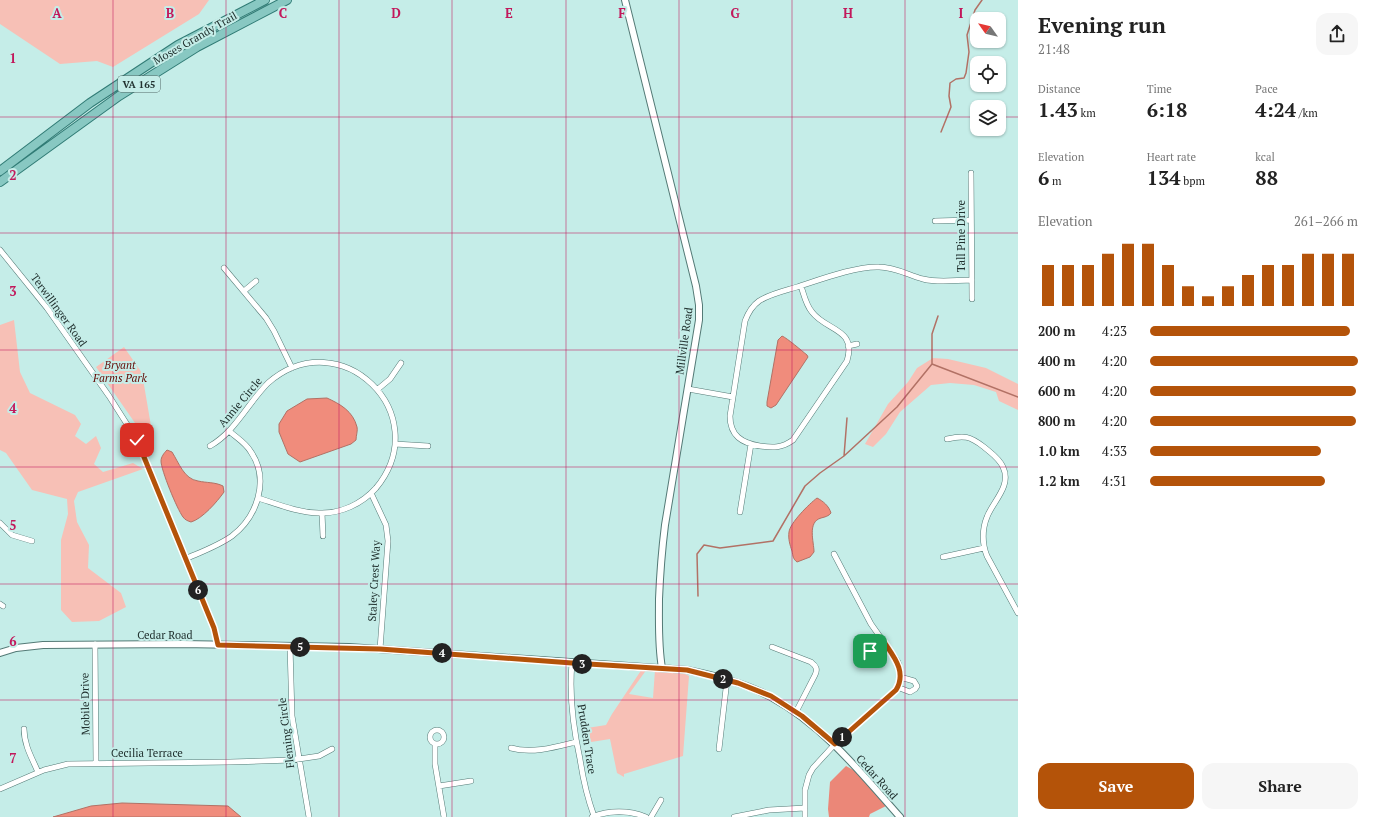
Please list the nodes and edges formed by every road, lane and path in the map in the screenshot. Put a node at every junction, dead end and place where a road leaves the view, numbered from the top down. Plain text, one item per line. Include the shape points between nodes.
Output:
1 (265, 0) edge
2 (287, 0) edge
3 (625, 0) edge
4 (0, 171) edge
5 (971, 173) dead end
6 (0, 182) edge
7 (971, 220) junction
8 (935, 221) dead end
9 (0, 250) edge
10 (224, 268) dead end
11 (972, 280) junction
12 (256, 281) dead end
13 (801, 286) junction
14 (244, 291) junction
15 (972, 298) dead end
16 (857, 344) dead end
17 (848, 346) junction
18 (401, 363) dead end
19 (292, 368) junction
20 (688, 389) junction
21 (378, 390) junction
22 (733, 397) junction
23 (229, 431) junction
24 (947, 439) dead end
25 (395, 444) junction
26 (751, 444) junction
27 (210, 446) dead end
28 (428, 446) dead end
29 (371, 493) junction
30 (258, 498) junction
31 (740, 512) dead end
32 (322, 513) junction
33 (0, 523) edge
34 (323, 536) dead end
35 (32, 541) dead end
36 (984, 548) junction
37 (834, 554) dead end
38 (943, 557) dead end
39 (185, 559) junction
40 (1018, 613) edge
41 (884, 642) junction
42 (95, 644) junction
43 (218, 645) junction
44 (290, 646) junction
45 (772, 647) dead end
46 (380, 649) junction
47 (0, 653) edge
48 (859, 654) dead end
49 (572, 663) junction
50 (662, 668) junction
51 (900, 677) junction
52 (727, 680) junction
53 (897, 687) junction
54 (796, 712) junction
55 (24, 729) dead end
56 (576, 742) junction
57 (434, 744) dead end
58 (835, 744) junction
59 (511, 748) dead end
60 (332, 749) dead end
61 (719, 749) dead end
62 (299, 760) junction
63 (96, 763) junction
64 (38, 772) junction
65 (471, 781) dead end
66 (439, 786) junction
67 (0, 789) edge
68 (661, 800) dead end
69 (805, 808) junction
70 (593, 816) edge
71 (309, 817) edge
72 (444, 817) edge
73 (646, 817) edge
74 (651, 817) edge
75 (734, 817) edge
76 (805, 817) edge
77 (900, 817) edge

1 - 4 main road, Moses Grandy Trail / VA 165 via 178,45 90,103
2 - 6 main road, Moses Grandy Trail / VA 165 via 197,47 119,96
3 - 20 street, Millville Road via 699,300
5 - 7 street, Tall Pine Drive
7 - 8 street
7 - 11 street, Tall Pine Drive
9 - 39 street, Terwillinger Road via 47,308 137,440
10 - 14 street
11 - 13 street via 930,280 878,266
11 - 15 street, Tall Pine Drive
12 - 14 street
13 - 17 street via 811,312 841,334
13 - 22 street via 764,298 751,310 744,329
14 - 19 street via 266,318
16 - 17 street
17 - 26 street via 845,366 794,440 776,448
18 - 21 street via 390,379
19 - 21 street, Annie Circle via 315,363 337,364 362,375
19 - 23 street, Annie Circle via 268,383
20 - 22 street
20 - 50 street, Millville Road via 662,552 658,634
21 - 25 street, Annie Circle via 394,422
22 - 26 street via 731,427 738,438
23 - 27 street, Annie Circle
23 - 30 street via 243,442 255,458 260,479
24 - 36 street via 970,438 998,459 1004,469 1003,489 984,525
25 - 28 street
25 - 29 street, Annie Circle via 390,466 383,480
26 - 31 street
29 - 32 street, Annie Circle via 349,507
29 - 46 street, Staley Crest Way via 386,525 388,540
30 - 32 street, Annie Circle via 298,510
30 - 39 street via 248,519 235,533 222,543
32 - 34 street
33 - 35 street via 12,535
36 - 38 street
36 - 40 street
37 - 41 street via 870,624
39 - 43 street, Terwillinger Road via 214,628
41 - 48 street via 870,651
41 - 51 street via 898,662
42 - 43 street, Cedar Road
42 - 47 street, Cedar Road via 37,646
42 - 63 street, Mobile Drive
43 - 44 street, Cedar Road
44 - 46 street, Cedar Road
44 - 62 street, Fleming Circle via 292,716
45 - 54 street via 816,666 815,675
46 - 49 street, Cedar Road
49 - 50 street, Cedar Road
49 - 56 street, Prudden Trace via 570,696
50 - 52 street, Cedar Road via 687,670
51 - 53 street
51 - 53 street via 914,681 917,686 910,692
52 - 54 street, Cedar Road via 771,696
52 - 61 street
53 - 58 street
54 - 58 street, Cedar Road
55 - 64 street via 27,748
56 - 59 street via 520,751
56 - 70 street, Prudden Trace
57 - 66 street
58 - 69 street via 809,774 805,790
58 - 77 street, Cedar Road
60 - 62 street, Cecilia Terrace via 319,756
62 - 63 street, Cecilia Terrace
62 - 71 street, Fleming Circle
63 - 64 street, Cecilia Terrace via 68,764
64 - 67 street, Cecilia Terrace
65 - 66 street
66 - 72 street
68 - 74 street
69 - 75 street via 769,810
69 - 76 street
70 - 73 street via 623,811

